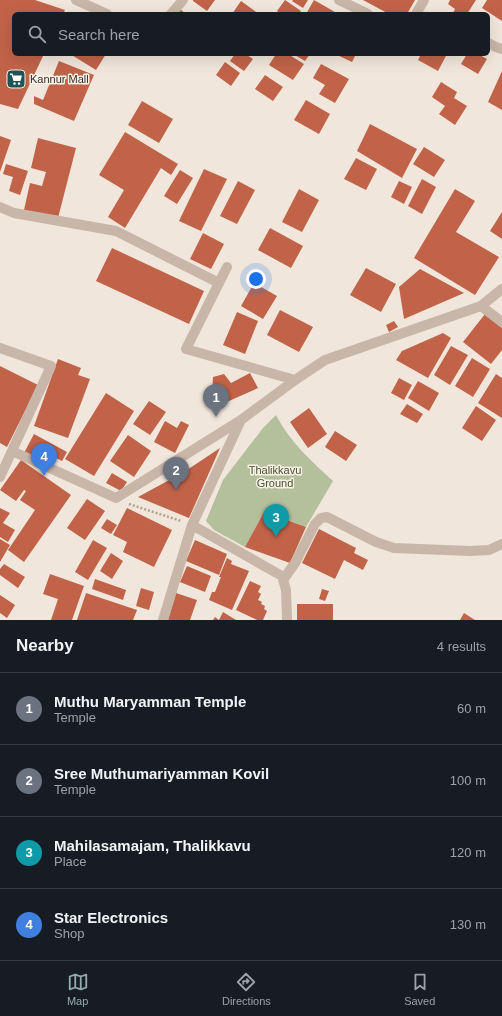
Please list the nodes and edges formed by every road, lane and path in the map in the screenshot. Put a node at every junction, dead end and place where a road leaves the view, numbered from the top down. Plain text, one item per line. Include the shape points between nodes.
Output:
1 (76, 0) edge
2 (183, 0) edge
3 (339, 0) edge
4 (424, 0) edge
5 (103, 12) edge
6 (173, 12) edge
7 (364, 12) edge
8 (417, 12) edge
9 (490, 44) edge
10 (502, 49) edge
11 (0, 208) edge
12 (227, 267) dead end
13 (219, 283) junction
14 (502, 289) edge
15 (481, 306) junction
16 (502, 322) edge
17 (0, 348) edge
18 (296, 380) junction
19 (241, 420) junction
20 (12, 451) junction
21 (0, 476) edge
22 (116, 498) junction
23 (192, 525) junction
24 (502, 544) edge
25 (283, 580) junction
26 (163, 620) edge
27 (287, 620) edge

1 - 5 street
2 - 6 street
3 - 7 street
4 - 8 street
9 - 10 street
11 - 13 street via 14,213 116,231
12 - 13 street
13 - 18 street via 186,349
14 - 15 street
15 - 16 street
15 - 18 street via 325,360
17 - 20 street via 51,366
18 - 19 street
19 - 22 street
19 - 23 street
20 - 21 street
20 - 22 street
22 - 23 path
23 - 25 street via 282,576
23 - 26 street
24 - 25 street via 490,550 470,551 394,548 322,518 315,524
25 - 27 street

